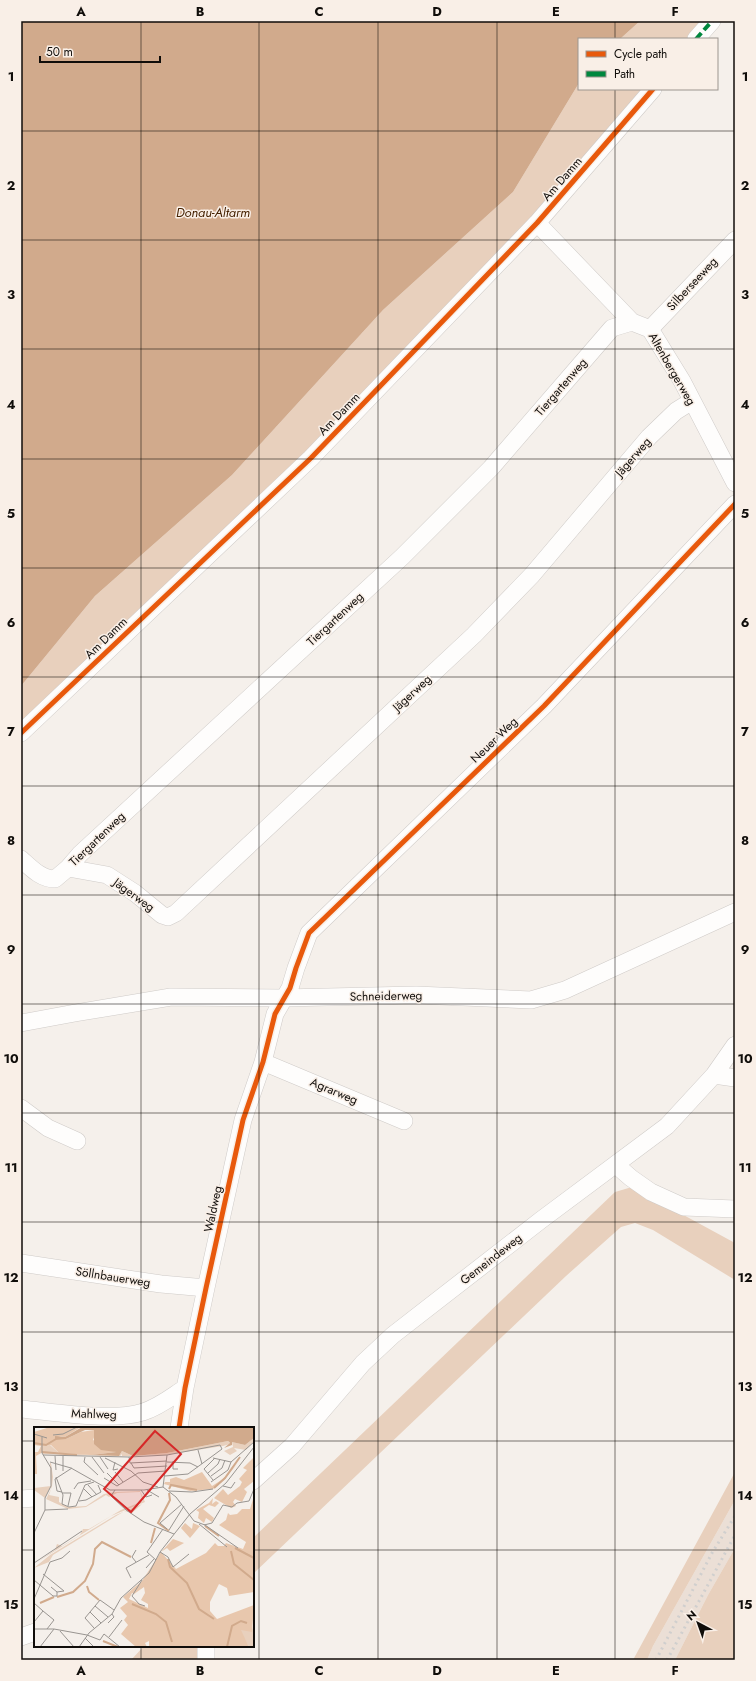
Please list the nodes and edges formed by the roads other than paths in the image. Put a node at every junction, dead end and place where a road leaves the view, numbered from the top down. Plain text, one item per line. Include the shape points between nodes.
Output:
1 (712, 21) edge
2 (697, 38) edge
3 (652, 90) edge
4 (537, 223) junction
5 (734, 241) edge
6 (632, 322) junction
7 (650, 329) junction
8 (692, 401) junction
9 (735, 483) edge
10 (735, 504) edge
11 (21, 733) edge
12 (21, 859) edge
13 (68, 868) junction
14 (735, 912) edge
15 (283, 998) junction
16 (21, 1024) edge
17 (735, 1045) edge
18 (263, 1062) junction
19 (714, 1075) junction
20 (735, 1078) edge
21 (21, 1108) edge
22 (404, 1120) dead end
23 (77, 1141) dead end
24 (616, 1164) junction
25 (735, 1209) edge
26 (21, 1263) edge
27 (206, 1288) junction
28 (185, 1388) junction
29 (21, 1409) edge
30 (179, 1427) edge
31 (254, 1480) edge
32 (34, 1498) edge
33 (21, 1499) edge
34 (34, 1632) edge
35 (21, 1637) edge
36 (206, 1647) edge
37 (206, 1660) edge

1 - 2 street
3 - 4 street, Am Damm
4 - 6 street, Altenbergerweg
4 - 11 street, Am Damm via 311,458
5 - 7 street, Silberseeweg
6 - 7 street, Altenbergerweg
6 - 13 street, Tiergartenweg via 612,328 491,468 402,557 80,854
7 - 8 street, Altenbergerweg
8 - 9 street, Altenbergerweg
8 - 13 street, Jägerweg via 676,411 649,438 532,575 474,635 176,913 162,915 107,875
10 - 15 street, Neuer Weg via 544,706 310,933 290,988
12 - 13 street, Tiergartenweg via 48,879 55,879
14 - 15 street, Schneiderweg via 565,990 531,1000 416,995
15 - 16 street, Schneiderweg via 171,997
15 - 18 street, Waldweg via 275,1014
17 - 19 street, Gemeindeweg
18 - 22 street, Agrarweg
18 - 27 street, Waldweg via 243,1120
19 - 20 street
19 - 24 street, Gemeindeweg via 668,1126
21 - 23 street via 48,1128
24 - 25 street via 651,1192 684,1207
24 - 31 street, Gemeindeweg via 393,1335 363,1363 292,1446
26 - 27 street, Söllnbauerweg via 161,1284
27 - 28 street, Waldweg
28 - 29 street, Mahlweg via 158,1406 142,1412 108,1416
28 - 30 street, Waldweg
32 - 33 street
34 - 35 street
36 - 37 street

